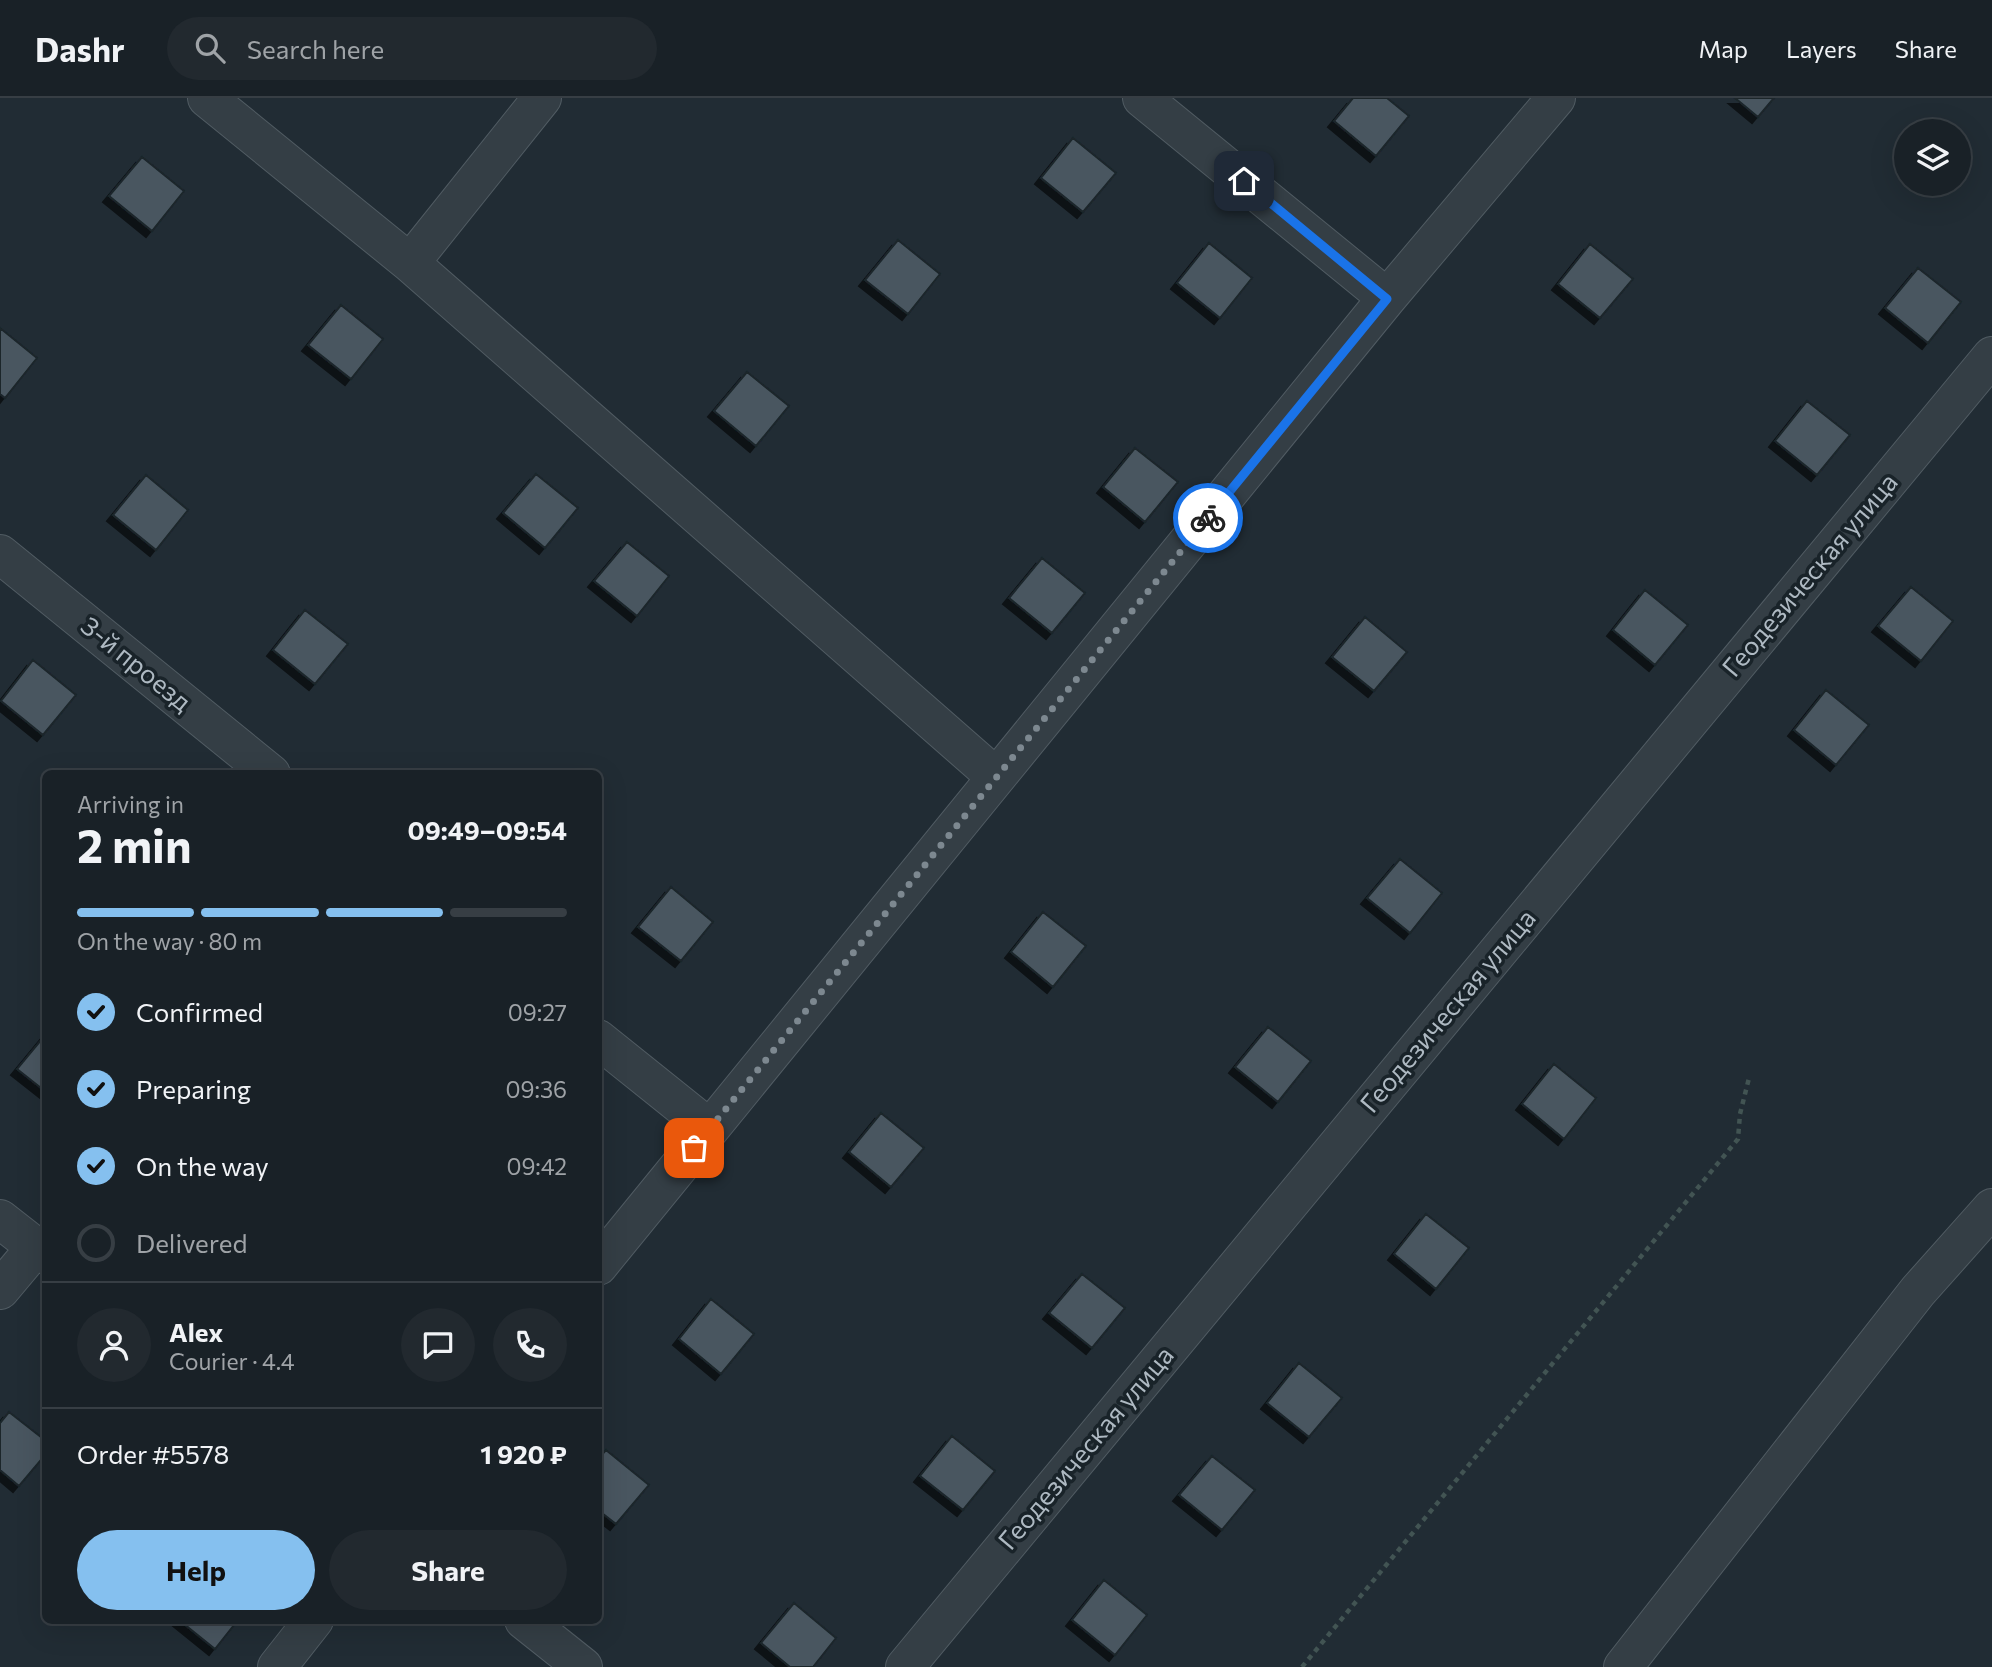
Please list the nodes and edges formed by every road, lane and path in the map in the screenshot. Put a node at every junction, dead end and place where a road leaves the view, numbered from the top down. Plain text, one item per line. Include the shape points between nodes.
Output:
1 (207, 98) edge
2 (542, 98) edge
3 (1142, 98) edge
4 (1556, 98) edge
5 (410, 263) junction
6 (1387, 299) junction
7 (1992, 356) edge
8 (0, 554) edge
9 (266, 770) edge
10 (996, 777) junction
11 (602, 1042) edge
12 (1749, 1078) dead end
13 (709, 1128) junction
14 (0, 1219) edge
15 (1988, 1222) edge
16 (41, 1251) edge
17 (602, 1261) edge
18 (0, 1290) edge
19 (311, 1624) edge
20 (529, 1624) edge
21 (277, 1667) edge
22 (583, 1667) edge
23 (905, 1667) edge
24 (1302, 1667) edge
25 (1623, 1667) edge

1 - 5 street
2 - 5 street
3 - 6 street
4 - 6 street
5 - 10 street
6 - 10 street
7 - 23 street, Геодезическая улица
8 - 9 street, 3-й проезд
10 - 13 street
11 - 13 street
12 - 24 path via 1738,1139
13 - 17 street
14 - 16 street
15 - 25 street via 1918,1292
16 - 18 street
19 - 21 street
20 - 22 street

